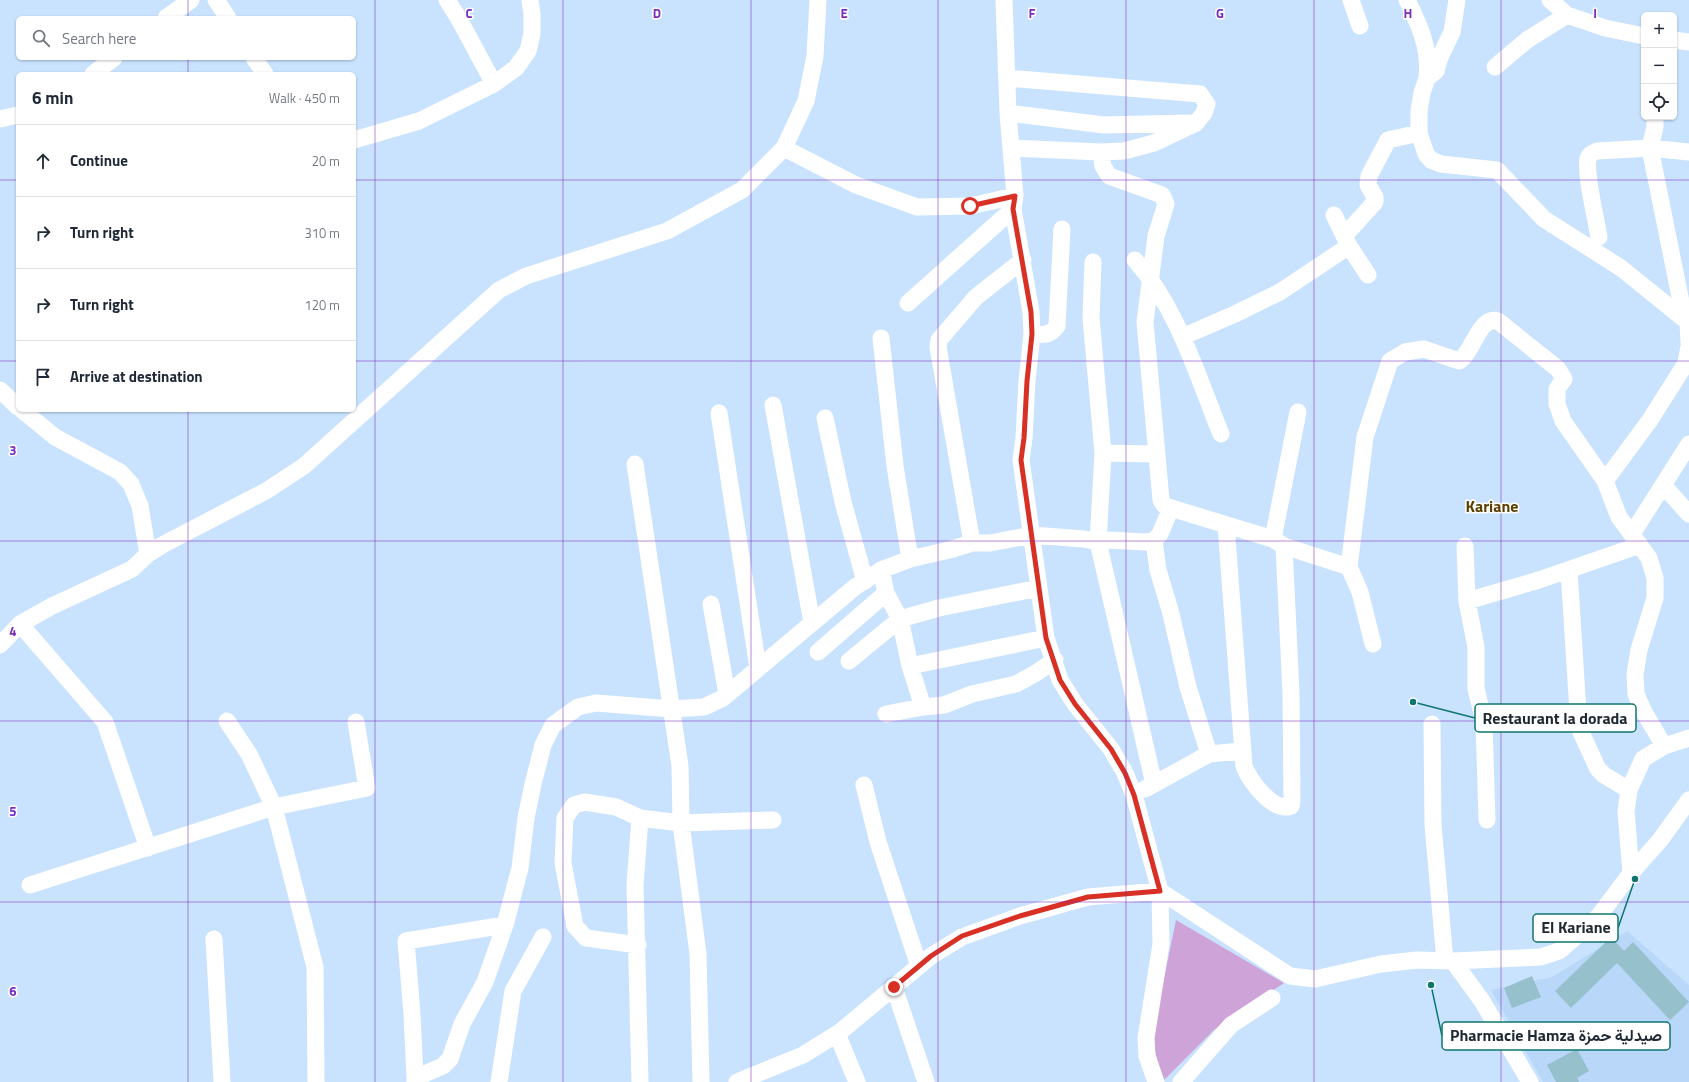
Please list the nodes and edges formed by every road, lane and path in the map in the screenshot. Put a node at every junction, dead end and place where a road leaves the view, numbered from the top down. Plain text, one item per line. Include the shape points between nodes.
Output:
1 (191, 0) edge
2 (216, 0) edge
3 (447, 0) edge
4 (530, 0) edge
5 (818, 0) edge
6 (1004, 0) edge
7 (1351, 0) edge
8 (1406, 0) edge
9 (1457, 0) edge
10 (1550, 0) edge
11 (1567, 15) junction
12 (169, 16) edge
13 (227, 16) edge
14 (1360, 26) dead end
15 (1641, 35) edge
16 (1677, 40) edge
17 (1689, 42) edge
18 (111, 60) edge
19 (255, 60) edge
20 (1495, 67) dead end
21 (96, 72) edge
22 (264, 72) edge
23 (1007, 78) junction
24 (1427, 78) junction
25 (494, 84) junction
26 (1008, 113) junction
27 (16, 115) edge
28 (0, 119) edge
29 (1655, 120) edge
30 (1196, 123) junction
31 (1419, 132) junction
32 (356, 139) edge
33 (784, 148) junction
34 (1011, 148) junction
35 (1650, 148) junction
36 (1102, 152) junction
37 (1689, 152) edge
38 (1014, 202) junction
39 (1334, 215) dead end
40 (1062, 230) dead end
41 (1599, 237) dead end
42 (1346, 241) junction
43 (1023, 260) junction
44 (1135, 260) dead end
45 (1093, 262) dead end
46 (1368, 275) dead end
47 (1151, 279) junction
48 (908, 303) dead end
49 (1688, 323) edge
50 (1032, 334) junction
51 (1182, 337) junction
52 (881, 338) dead end
53 (1689, 342) edge
54 (1689, 346) edge
55 (0, 390) edge
56 (16, 405) edge
57 (773, 405) dead end
58 (24, 412) edge
59 (1298, 412) dead end
60 (719, 413) dead end
61 (825, 418) dead end
62 (1221, 434) dead end
63 (1689, 444) edge
64 (1103, 453) junction
65 (1156, 454) junction
66 (635, 464) dead end
67 (1605, 481) junction
68 (1663, 485) junction
69 (1171, 508) junction
70 (1689, 514) edge
71 (1226, 525) junction
72 (1032, 535) junction
73 (1636, 539) junction
74 (1154, 541) junction
75 (1098, 542) junction
76 (972, 543) junction
77 (1279, 543) junction
78 (1464, 546) dead end
79 (148, 554) junction
80 (910, 559) junction
81 (1349, 567) junction
82 (882, 570) junction
83 (1569, 570) junction
84 (865, 581) junction
85 (1039, 588) junction
86 (886, 593) junction
87 (1467, 602) junction
88 (711, 604) dead end
89 (900, 619) junction
90 (812, 623) junction
91 (20, 624) junction
92 (1046, 638) junction
93 (1373, 644) dead end
94 (0, 645) edge
95 (818, 652) dead end
96 (1054, 660) junction
97 (849, 661) dead end
98 (910, 666) junction
99 (758, 668) junction
100 (727, 694) junction
101 (923, 707) junction
102 (672, 709) junction
103 (886, 714) dead end
104 (228, 721) dead end
105 (356, 722) dead end
106 (1432, 724) dead end
107 (1689, 738) edge
108 (1664, 746) junction
109 (1242, 751) junction
110 (1209, 754) junction
111 (1154, 784) junction
112 (864, 785) dead end
113 (1629, 790) junction
114 (1134, 795) junction
115 (1689, 800) edge
116 (274, 807) junction
117 (640, 818) junction
118 (773, 820) dead end
119 (1487, 820) dead end
120 (681, 823) junction
121 (148, 848) junction
122 (1631, 873) junction
123 (30, 885) dead end
124 (1160, 891) junction
125 (505, 925) junction
126 (542, 937) dead end
127 (214, 939) dead end
128 (638, 945) junction
129 (1449, 961) junction
130 (919, 966) junction
131 (894, 987) junction
132 (1272, 998) dead end
133 (837, 1034) junction
134 (415, 1080) edge
135 (222, 1082) edge
136 (316, 1082) edge
137 (499, 1082) edge
138 (640, 1082) edge
139 (700, 1082) edge
140 (738, 1082) edge
141 (857, 1082) edge
142 (926, 1082) edge
143 (1156, 1082) edge
144 (1181, 1082) edge
145 (1530, 1082) edge

1 - 12 street
2 - 13 street
3 - 25 street
4 - 25 street via 532,34 528,51 516,68
5 - 33 street via 815,56 806,101
6 - 23 street
7 - 14 street
8 - 24 street via 1422,34 1429,61
9 - 24 street via 1452,32 1436,71
10 - 11 street
11 - 15 street via 1605,28
11 - 20 street via 1527,40
16 - 17 street
18 - 21 street
19 - 22 street
23 - 26 street
23 - 30 street via 1200,94 1208,104
24 - 31 street via 1419,111
25 - 32 street via 419,121
26 - 30 street via 1104,124
26 - 34 street
27 - 28 street
29 - 35 street
30 - 36 street via 1154,143 1124,151
31 - 42 street via 1388,140 1369,176 1368,184 1375,202
31 - 49 street via 1426,154 1432,160 1441,164 1497,170 1544,219 1621,268
33 - 38 street via 856,185 916,207
33 - 79 street via 742,190 667,231 526,276 499,290 304,466 266,491
34 - 36 street
34 - 38 street
35 - 37 street
35 - 41 street via 1597,151 1588,158
35 - 49 street via 1679,294
36 - 47 street via 1103,166 1109,176 1162,195 1166,204 1156,236
38 - 43 street
38 - 48 street
39 - 42 street
40 - 50 street via 1057,326 1047,335
42 - 46 street
42 - 51 street via 1280,292
43 - 50 street
43 - 76 street via 976,297 939,340 938,347
44 - 47 street
45 - 64 street via 1091,318
47 - 51 street
47 - 65 street via 1145,322
49 - 53 street
50 - 72 street via 1021,460
51 - 62 street
52 - 80 street via 895,466
54 - 67 street via 1686,363 1650,420
55 - 56 street
57 - 90 street
58 - 79 street via 55,437 120,472 131,484 140,506
59 - 77 street
60 - 99 street
61 - 84 street via 843,502
63 - 68 street
64 - 65 street
64 - 75 street
65 - 69 street via 1160,500
66 - 102 street
67 - 73 street via 1619,517
67 - 81 street via 1563,421 1557,404 1557,389 1564,380 1558,369 1498,321 1487,322 1468,353 1459,361 1424,349 1405,352 1390,361 1365,436
68 - 70 street
68 - 73 street
69 - 71 street
69 - 74 street via 1160,534
71 - 77 street
71 - 109 street
72 - 75 street
72 - 76 street via 990,543
72 - 85 street
73 - 83 street
73 - 108 street via 1649,558 1655,578 1655,598 1639,650 1635,674 1636,694
74 - 75 street
74 - 110 street via 1158,570 1188,687
75 - 111 street
76 - 80 street
77 - 81 street
77 - 109 street via 1291,693 1291,806 1272,803 1253,783 1244,766
78 - 87 street
79 - 91 street via 132,569 52,606
80 - 82 street
81 - 93 street via 1360,592
82 - 84 street
82 - 86 street
83 - 87 street
83 - 113 street via 1579,728 1598,769
84 - 90 street
85 - 89 street via 939,608
85 - 92 street
86 - 89 street
86 - 95 street
87 - 119 street via 1476,647 1476,689 1484,721
88 - 100 street
89 - 97 street
89 - 98 street
90 - 99 street
91 - 94 street
91 - 121 street via 105,722
92 - 96 street
92 - 98 street
96 - 101 street via 1016,684 972,694 944,705
96 - 114 street via 1060,680 1075,704 1111,749
98 - 101 street
99 - 100 street
100 - 102 street via 704,706
101 - 103 street
102 - 120 street via 680,766
102 - 125 street via 596,704 578,707 553,725 543,745 533,784 520,868
104 - 116 street via 249,754
105 - 116 street via 367,788
106 - 129 street via 1433,825
107 - 108 street
108 - 113 street via 1643,759
109 - 110 street
110 - 111 street
111 - 114 street
112 - 130 street via 878,842
113 - 122 street via 1626,812
114 - 124 street
115 - 122 street via 1661,839
116 - 121 street
116 - 136 street via 316,967
117 - 120 street
117 - 128 street via 635,885
117 - 128 street via 616,807 585,802 574,805 565,818 563,863 576,926 586,938
118 - 120 street
120 - 139 street via 698,954
121 - 123 street
122 - 129 street via 1598,917 1559,950 1541,957
124 - 129 street via 1290,976 1315,979 1380,964 1417,960
124 - 130 street via 1088,897 1020,916 962,936
124 - 143 street via 1161,944 1146,1038 1147,1056
125 - 134 street via 485,982 462,1024 450,1059
125 - 134 street via 406,941
126 - 137 street via 513,991
127 - 135 street
128 - 138 street
129 - 145 street via 1482,1001
130 - 131 street
131 - 133 street
131 - 142 street
132 - 144 street via 1231,1025
133 - 140 street via 803,1055
133 - 141 street

